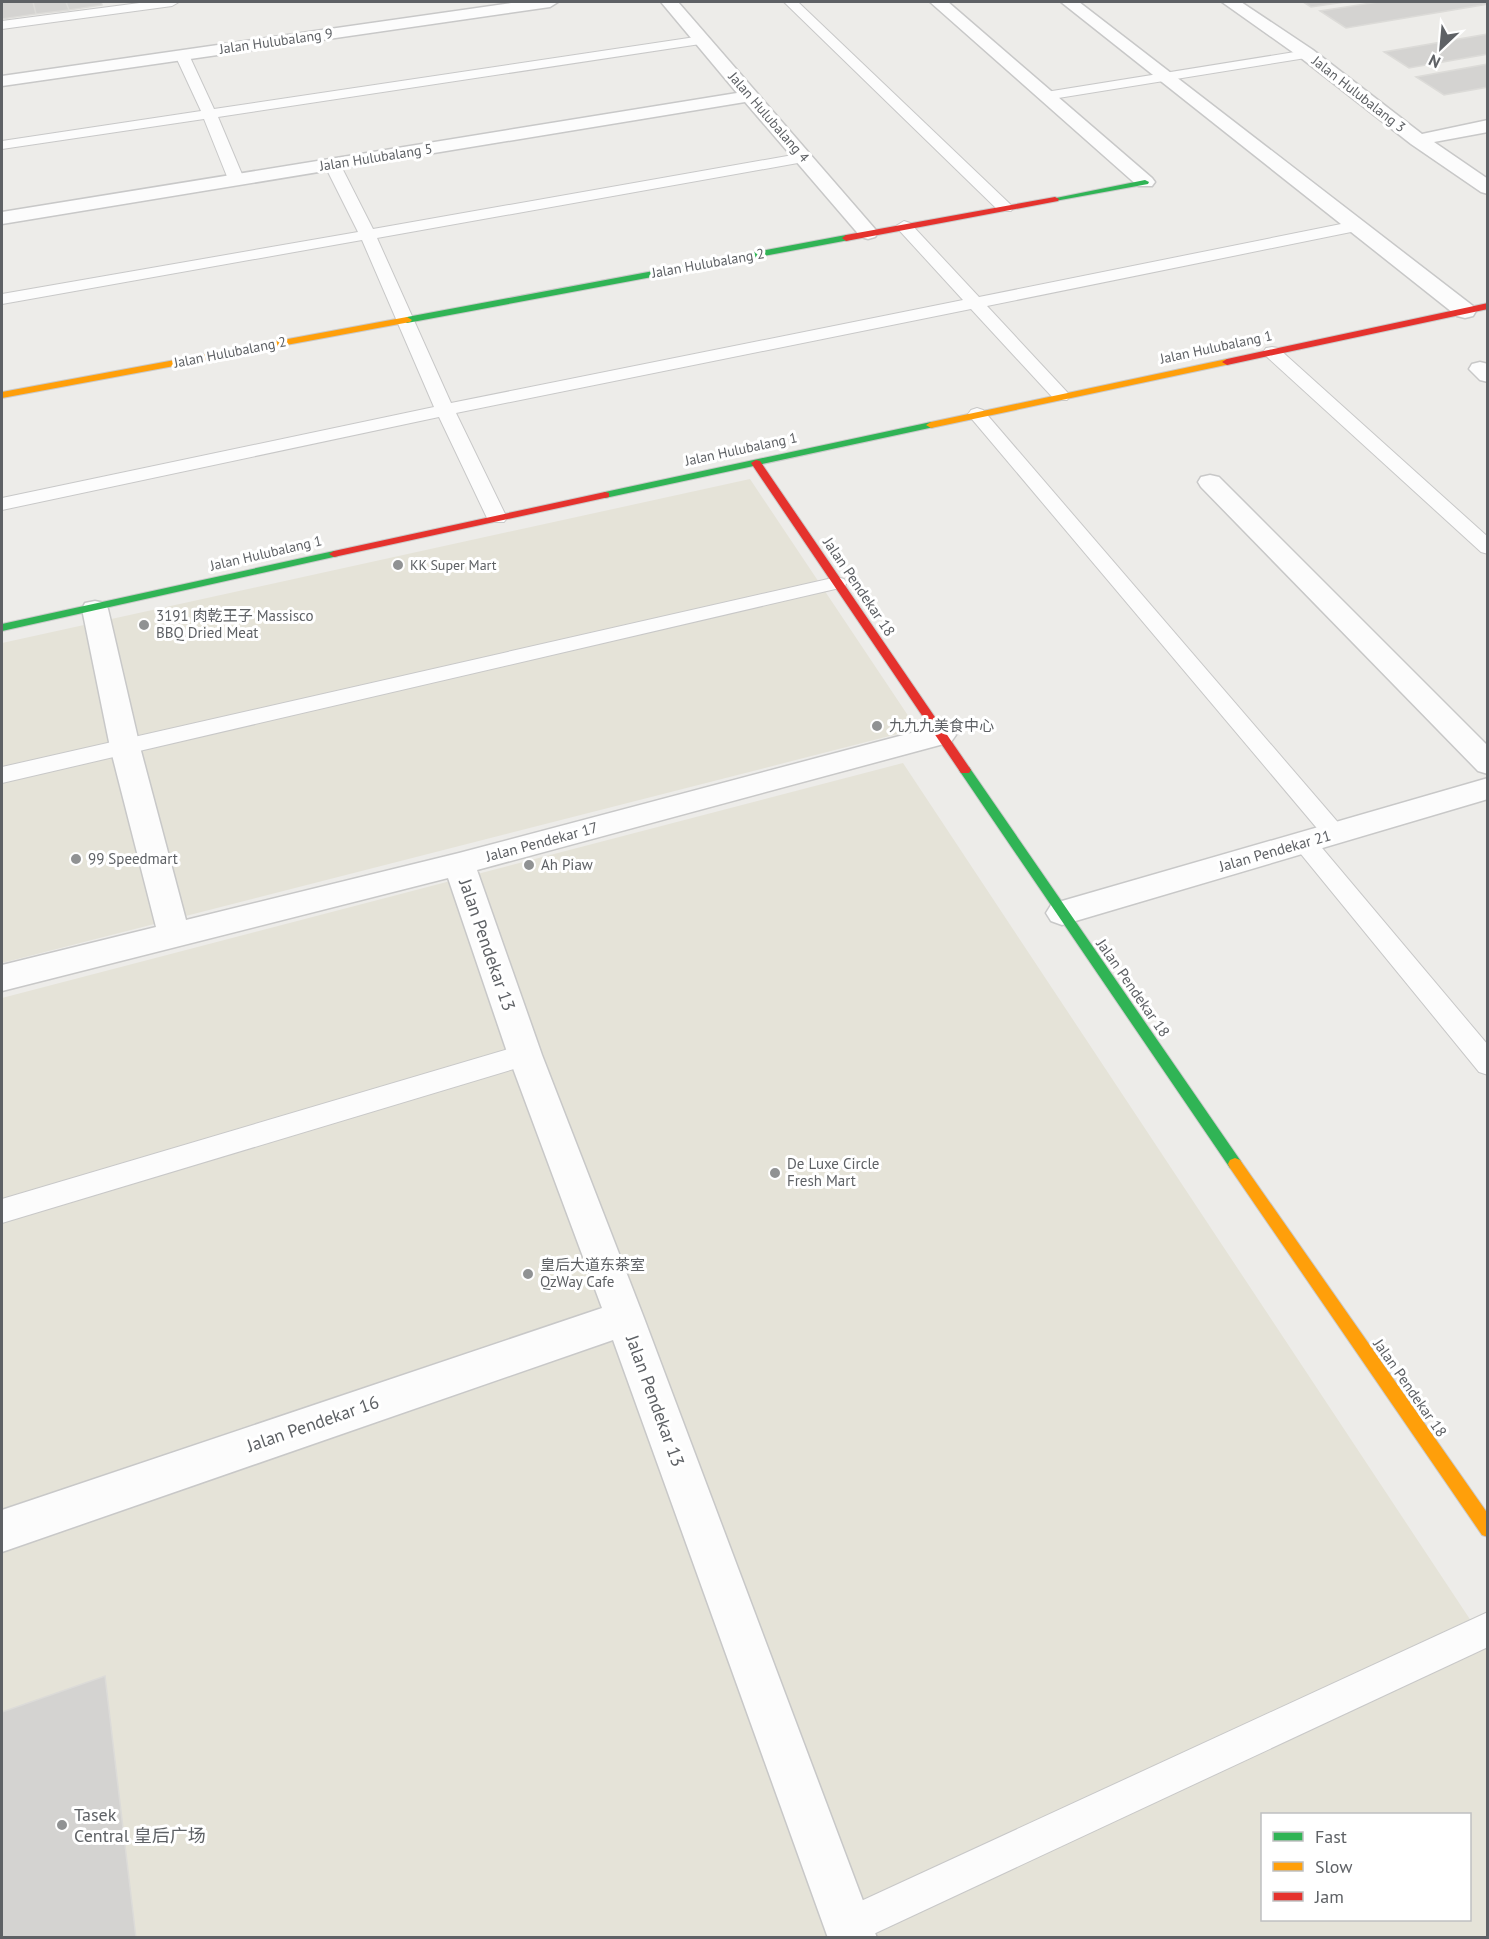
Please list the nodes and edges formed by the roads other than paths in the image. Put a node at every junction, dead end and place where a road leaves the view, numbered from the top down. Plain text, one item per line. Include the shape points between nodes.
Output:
1 (172, 2) edge
2 (550, 2) edge
3 (669, 2) edge
4 (790, 2) edge
5 (938, 2) edge
6 (1069, 2) edge
7 (1230, 2) edge
8 (2, 25) edge
9 (702, 40) junction
10 (1307, 54) junction
11 (182, 55) junction
12 (1164, 76) junction
13 (2, 81) edge
14 (750, 96) junction
15 (1046, 96) junction
16 (210, 115) junction
17 (1488, 126) edge
18 (1418, 140) junction
19 (2, 144) edge
20 (804, 158) junction
21 (332, 164) junction
22 (236, 179) junction
23 (1145, 182) joint
24 (1488, 188) edge
25 (1005, 208) junction
26 (2, 218) edge
27 (904, 226) junction
28 (1356, 226) junction
29 (868, 233) junction
30 (368, 235) junction
31 (2, 299) edge
32 (975, 302) junction
33 (1488, 306) edge
34 (1465, 311) junction
35 (405, 318) junction
36 (1272, 352) junction
37 (2, 395) edge
38 (1061, 396) junction
39 (445, 410) junction
40 (977, 414) junction
41 (756, 463) junction
42 (1210, 483) dead end
43 (2, 504) edge
44 (497, 518) junction
45 (1488, 548) edge
46 (837, 583) junction
47 (95, 609) junction
48 (2, 628) edge
49 (941, 735) junction
50 (125, 747) junction
51 (1488, 764) edge
52 (2, 775) edge
53 (1488, 788) edge
54 (1334, 833) junction
55 (1304, 842) junction
56 (459, 864) junction
57 (1062, 913) junction
58 (174, 935) junction
59 (2, 978) edge
60 (525, 1055) junction
61 (1488, 1064) edge
62 (2, 1211) edge
63 (625, 1318) junction
64 (1488, 1529) edge
65 (2, 1531) edge
66 (1488, 1629) edge
67 (851, 1932) edge

1 - 8 lane
2 - 11 street, Jalan Hulubalang 9
3 - 9 street, Jalan Hulubalang 4
4 - 25 lane
5 - 15 street, Jalan Hulubalang 2
6 - 12 street
7 - 10 street, Jalan Hulubalang 3
9 - 14 street, Jalan Hulubalang 4
9 - 16 lane
10 - 12 lane
10 - 18 street, Jalan Hulubalang 3
11 - 13 street, Jalan Hulubalang 9
11 - 16 lane
12 - 15 lane
12 - 28 street
14 - 20 street, Jalan Hulubalang 4
14 - 21 street, Jalan Hulubalang 5
15 - 23 street, Jalan Hulubalang 2
16 - 19 lane
16 - 22 lane
17 - 18 street
18 - 24 street, Jalan Hulubalang 3
20 - 29 street, Jalan Hulubalang 4
20 - 30 lane
21 - 22 street, Jalan Hulubalang 5
21 - 30 lane
22 - 26 street, Jalan Hulubalang 5
23 - 25 street, Jalan Hulubalang 2
25 - 27 street, Jalan Hulubalang 2
27 - 29 street, Jalan Hulubalang 2
27 - 32 lane
28 - 32 lane
28 - 34 street
29 - 35 street, Jalan Hulubalang 2
30 - 31 lane
30 - 35 lane
32 - 38 lane
32 - 39 lane
33 - 34 street, Jalan Hulubalang 1
34 - 36 street, Jalan Hulubalang 1
35 - 37 street, Jalan Hulubalang 2
35 - 39 lane
36 - 38 street, Jalan Hulubalang 1
36 - 45 lane
38 - 40 street, Jalan Hulubalang 1
39 - 43 lane
39 - 44 lane
40 - 41 street, Jalan Hulubalang 1
40 - 54 lane
41 - 44 street, Jalan Hulubalang 1
41 - 46 street, Jalan Pendekar 18
42 - 51 street
44 - 47 street, Jalan Hulubalang 1
46 - 49 street, Jalan Pendekar 18
46 - 50 lane
47 - 48 street, Jalan Hulubalang 1
47 - 50 street
49 - 56 street, Jalan Pendekar 17
49 - 57 street, Jalan Pendekar 18
50 - 52 lane
50 - 58 street
53 - 54 street, Jalan Pendekar 21
54 - 55 street, Jalan Pendekar 21
55 - 57 street, Jalan Pendekar 21
55 - 61 lane
56 - 58 street, Jalan Pendekar 17
56 - 60 street, Jalan Pendekar 13
57 - 64 street, Jalan Pendekar 18
58 - 59 street, Jalan Pendekar 17
60 - 62 lane
60 - 63 street, Jalan Pendekar 13
63 - 65 street, Jalan Pendekar 16
63 - 67 street, Jalan Pendekar 13
66 - 67 lane

